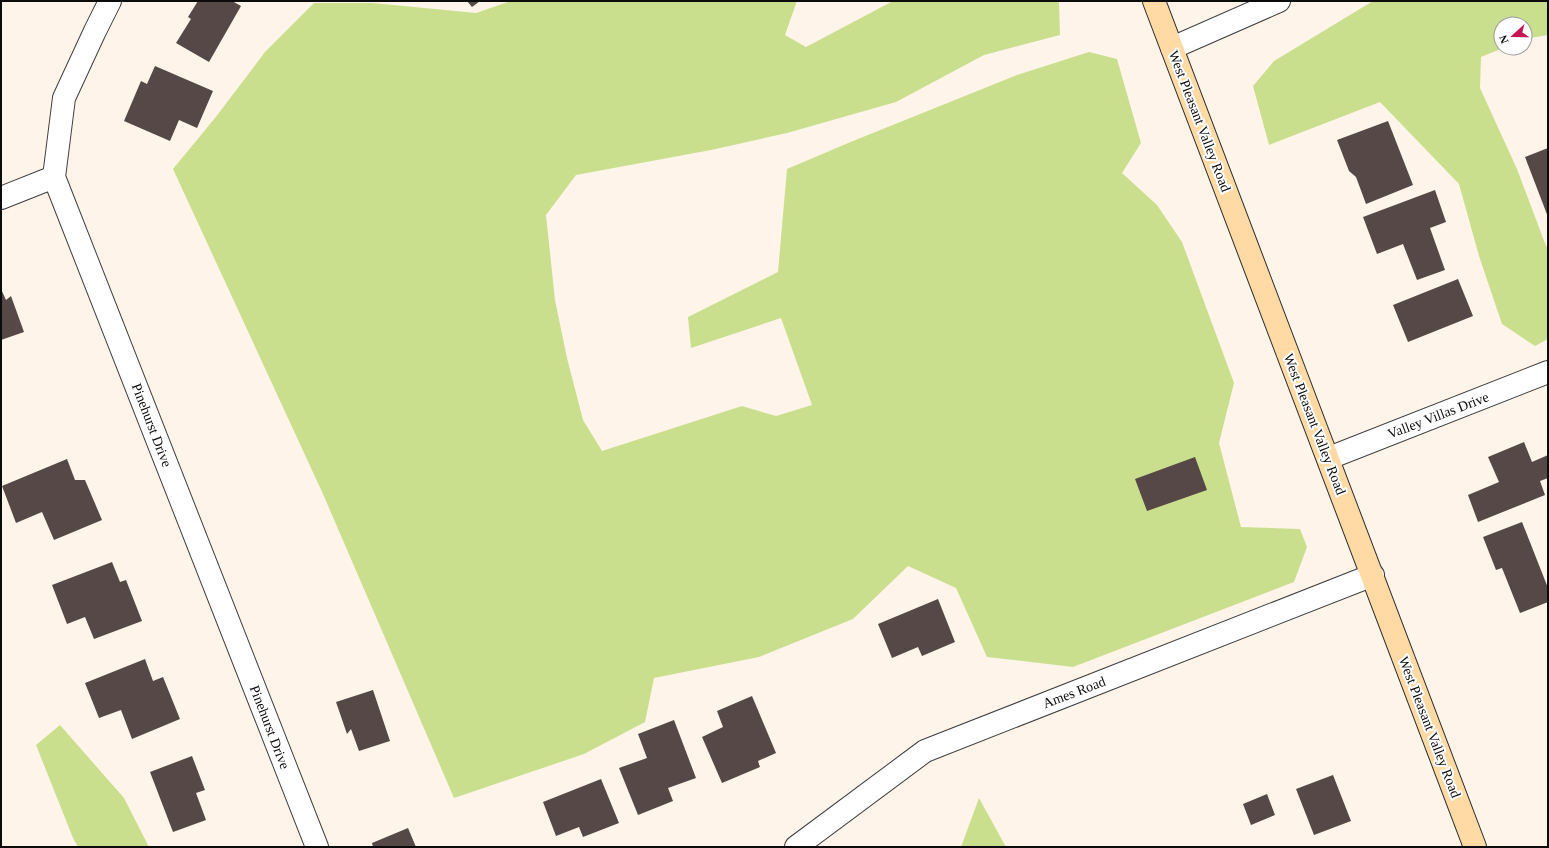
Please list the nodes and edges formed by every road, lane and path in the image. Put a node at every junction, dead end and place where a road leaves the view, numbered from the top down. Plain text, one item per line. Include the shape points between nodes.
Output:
1 (110, 1) edge
2 (1154, 1) edge
3 (1280, 1) edge
4 (1172, 48) junction
5 (54, 177) junction
6 (1, 198) edge
7 (1548, 372) edge
8 (1329, 458) junction
9 (1373, 575) junction
10 (317, 847) edge
11 (798, 847) edge
12 (1475, 847) edge

1 - 5 street, Pinehurst Drive via 64,98
2 - 4 main road, West Pleasant Valley Road
3 - 4 street
4 - 8 main road, West Pleasant Valley Road
5 - 6 street
5 - 10 street, Pinehurst Drive
7 - 8 street, Valley Villas Drive
8 - 9 main road, West Pleasant Valley Road
9 - 11 street, Ames Road via 925,751
9 - 12 main road, West Pleasant Valley Road

